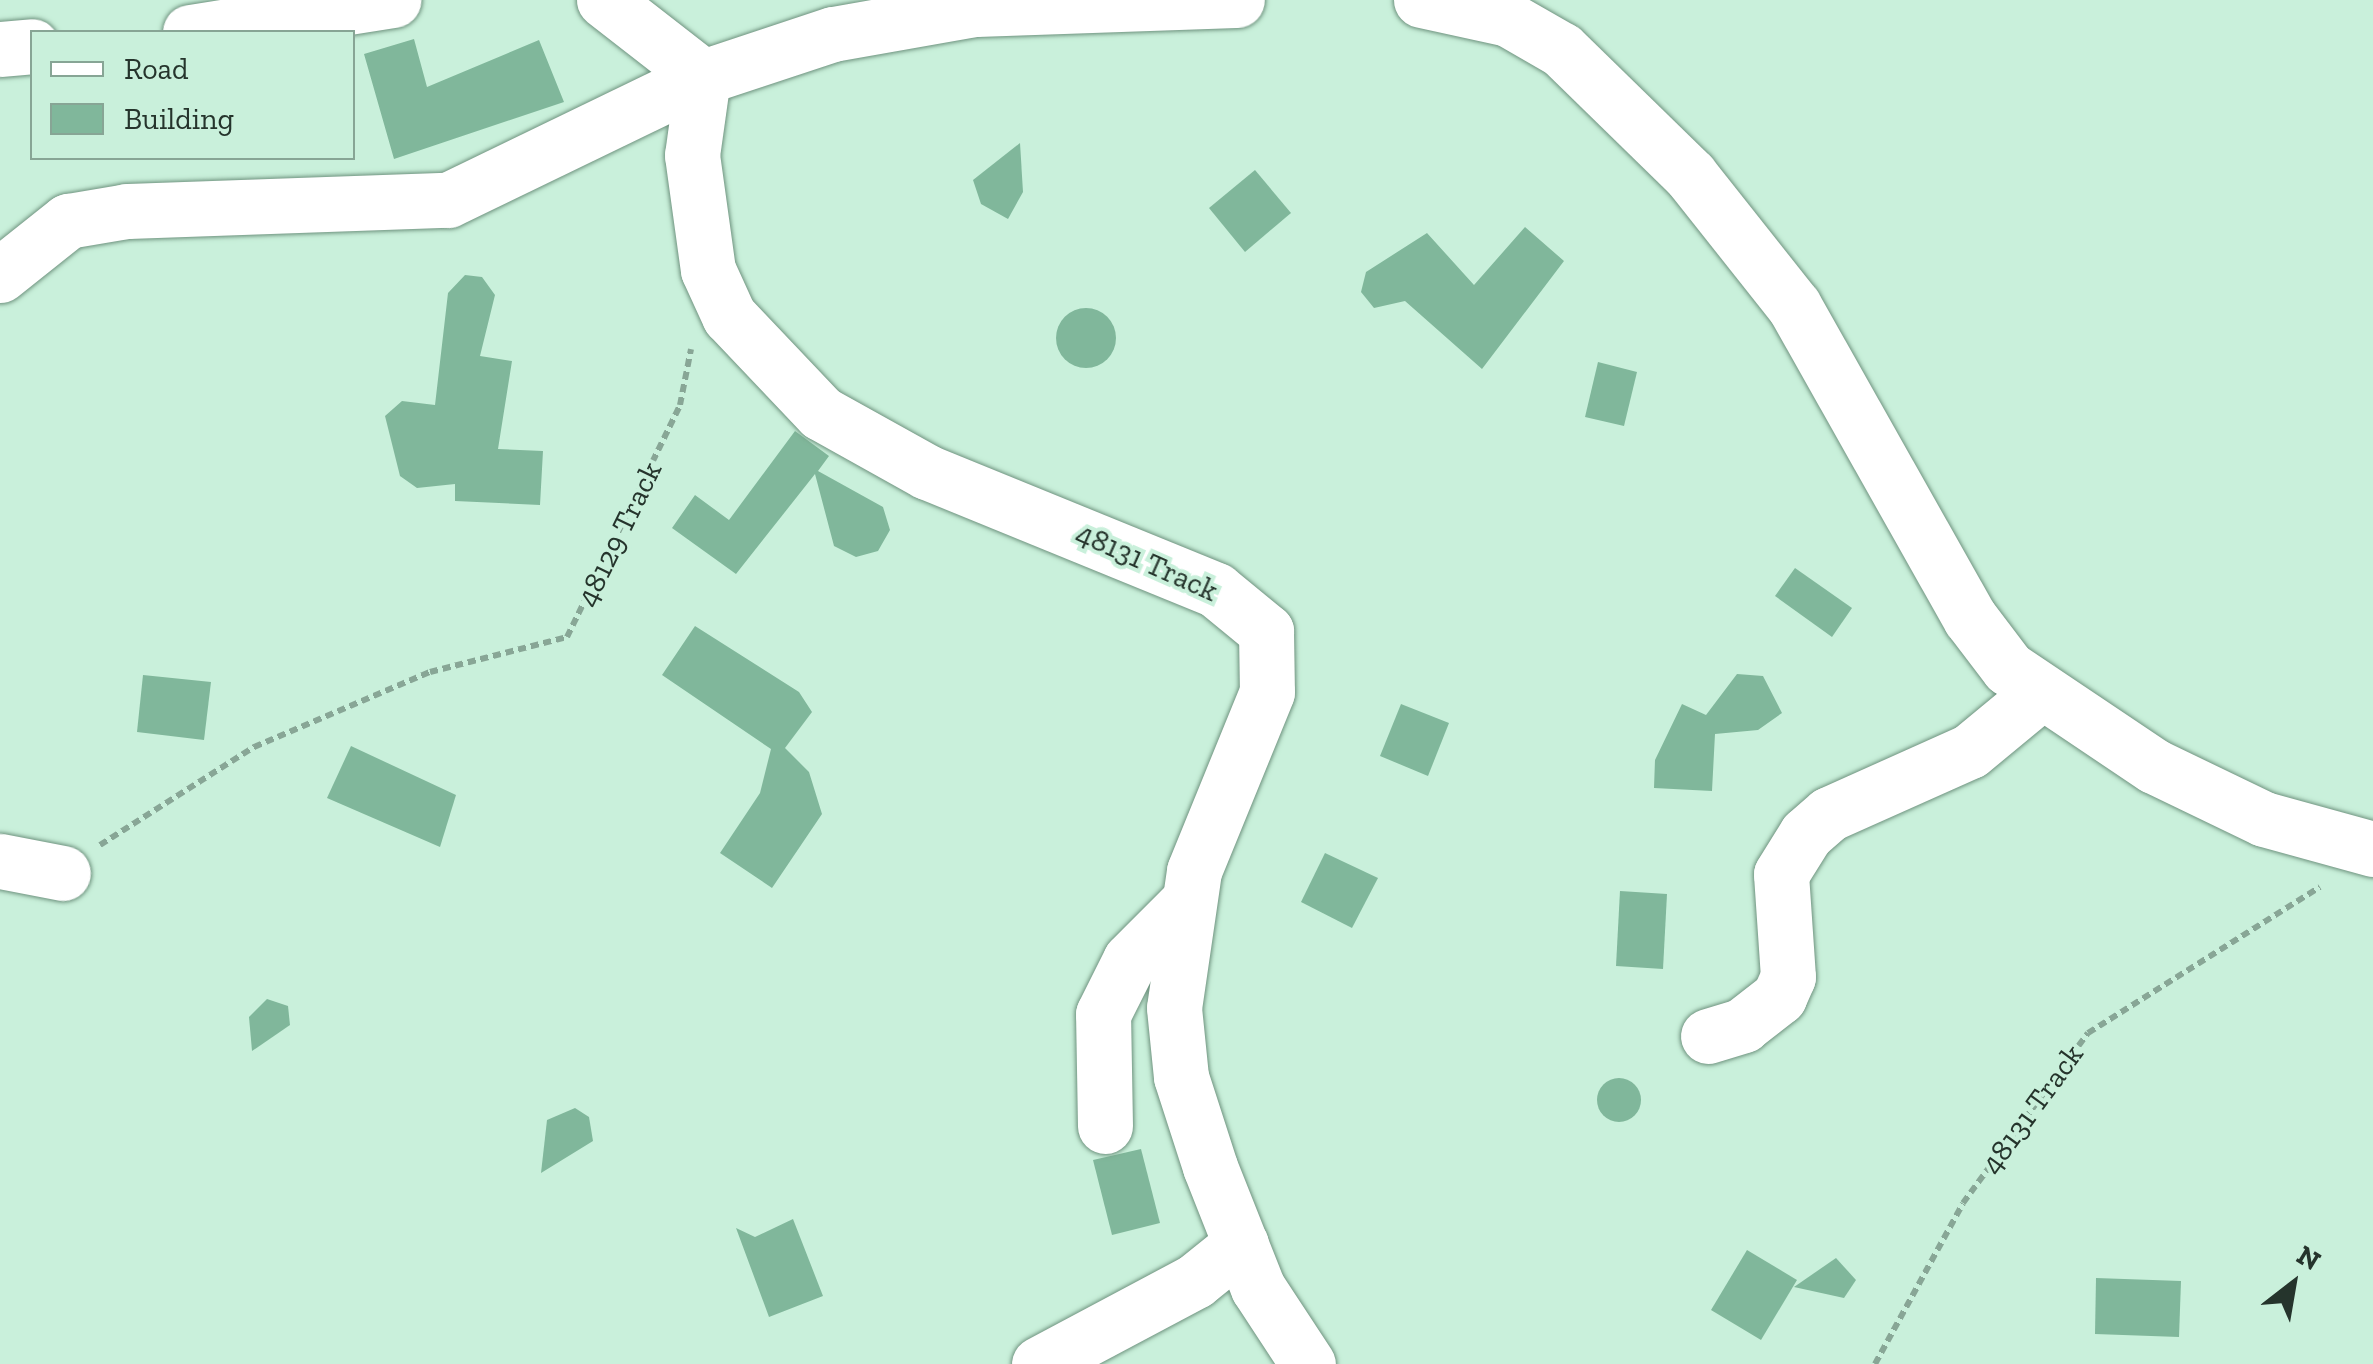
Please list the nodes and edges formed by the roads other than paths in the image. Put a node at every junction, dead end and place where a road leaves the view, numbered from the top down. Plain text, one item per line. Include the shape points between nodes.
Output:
1 (393, 0) edge
2 (604, 0) edge
3 (1237, 0) edge
4 (1421, 0) edge
5 (203, 30) edge
6 (30, 46) edge
7 (0, 49) edge
8 (703, 77) junction
9 (0, 274) edge
10 (2040, 693) junction
11 (2361, 847) edge
12 (0, 862) edge
13 (63, 873) road end
14 (1190, 901) junction
15 (1708, 1036) dead end
16 (1106, 1126) dead end
17 (1240, 1244) junction
18 (1039, 1364) edge
19 (1308, 1364) edge

1 - 5 street
2 - 8 street
3 - 8 street via 904,18
4 - 10 street via 1508,19 1562,50 1690,174 1839,376 1970,618
6 - 7 street
8 - 9 street via 448,200 127,210 68,222
8 - 14 street, 48131 Track via 692,155 708,270 729,316 773,366 866,444 1216,590 1266,631 1267,692
10 - 11 street via 2154,766 2264,819
10 - 15 street via 1970,752 1829,814 1806,834 1782,874 1788,976 1780,997 1744,1025
12 - 13 street
14 - 16 street via 1130,960 1103,1014
14 - 17 street, 48131 Track via 1174,1008 1181,1077
17 - 18 street via 1195,1281
17 - 19 street, 48131 Track

